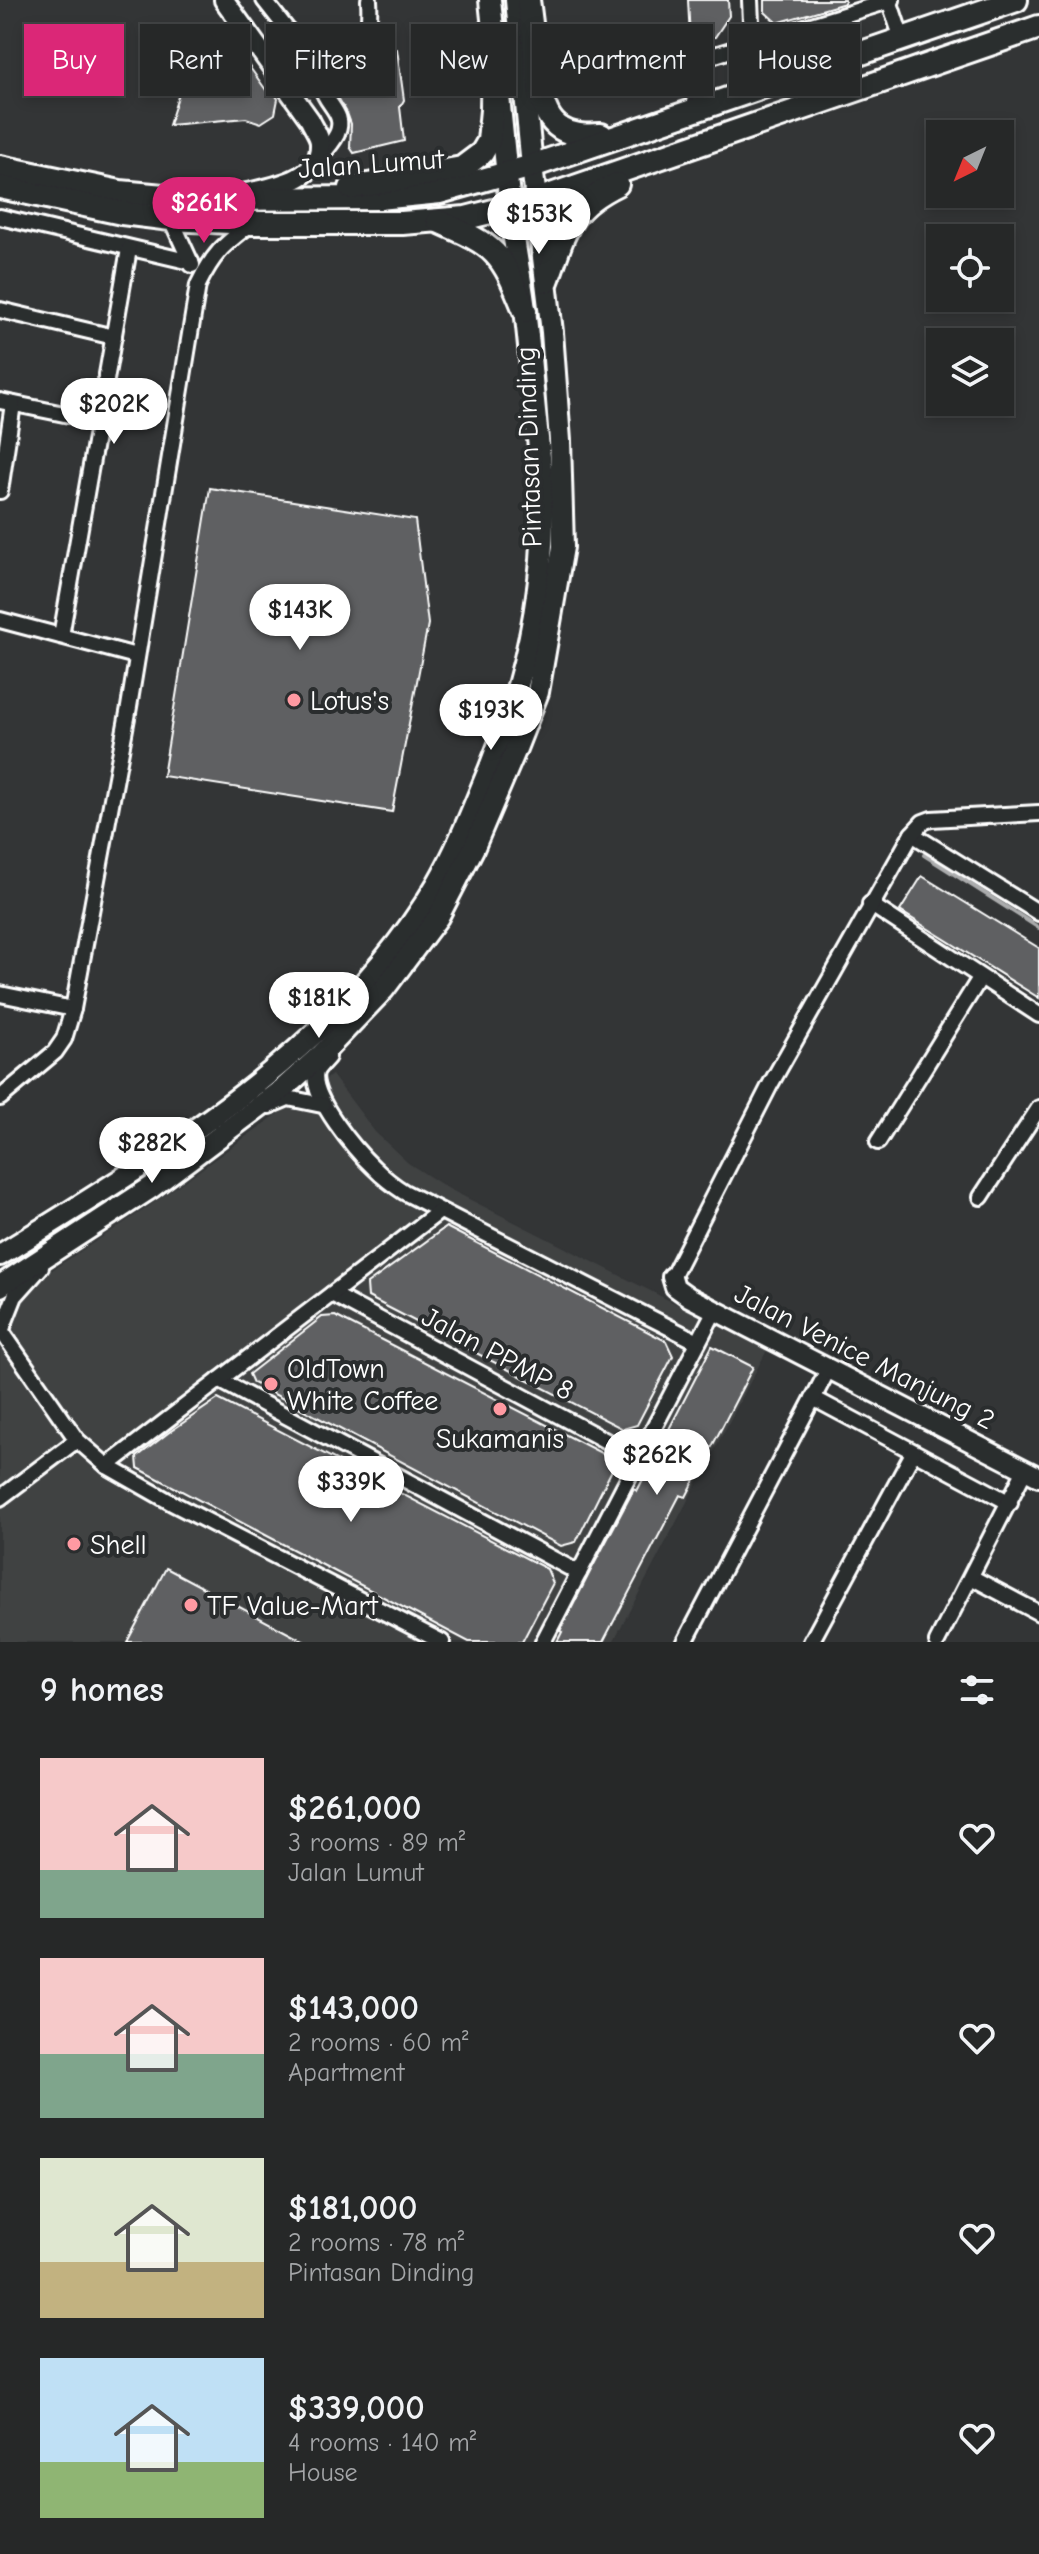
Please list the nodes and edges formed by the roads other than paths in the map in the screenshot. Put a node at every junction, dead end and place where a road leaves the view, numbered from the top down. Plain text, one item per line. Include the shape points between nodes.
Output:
1 (224, 0) edge
2 (264, 0) edge
3 (369, 0) edge
4 (490, 0) edge
5 (516, 0) edge
6 (528, 0) edge
7 (750, 0) edge
8 (890, 0) edge
9 (1016, 0) edge
10 (283, 24) edge
11 (370, 24) edge
12 (492, 24) edge
13 (751, 24) edge
14 (816, 24) edge
15 (1039, 27) edge
16 (902, 39) junction
17 (729, 52) edge
18 (327, 96) edge
19 (492, 96) edge
20 (500, 96) edge
21 (697, 109) junction
22 (627, 133) junction
23 (693, 147) junction
24 (317, 161) junction
25 (532, 166) junction
26 (0, 167) edge
27 (508, 173) junction
28 (0, 187) edge
29 (299, 198) junction
30 (221, 199) junction
31 (537, 200) junction
32 (510, 208) junction
33 (0, 217) edge
34 (171, 219) junction
35 (433, 219) junction
36 (251, 223) junction
37 (129, 249) junction
38 (191, 262) junction
39 (547, 281) junction
40 (198, 285) junction
41 (0, 310) edge
42 (525, 311) junction
43 (114, 337) junction
44 (7, 403) edge
45 (99, 421) junction
46 (0, 491) edge
47 (0, 620) edge
48 (61, 636) junction
49 (136, 656) junction
50 (1039, 813) edge
51 (912, 834) junction
52 (870, 904) junction
53 (1039, 913) edge
54 (980, 978) junction
55 (384, 989) junction
56 (0, 994) edge
57 (73, 1009) junction
58 (1039, 1015) edge
59 (0, 1098) edge
60 (322, 1105) junction
61 (1039, 1108) edge
62 (243, 1118) junction
63 (878, 1142) dead end
64 (981, 1197) dead end
65 (440, 1211) junction
66 (82, 1233) junction
67 (0, 1255) edge
68 (672, 1277) joint
69 (0, 1286) edge
70 (332, 1294) junction
71 (715, 1310) junction
72 (1, 1329) edge
73 (698, 1342) junction
74 (829, 1368) junction
75 (219, 1380) junction
76 (813, 1398) junction
77 (77, 1440) junction
78 (913, 1453) junction
79 (638, 1458) junction
80 (107, 1466) junction
81 (1032, 1474) edge
82 (0, 1498) edge
83 (1010, 1503) junction
84 (579, 1573) junction
85 (971, 1577) junction
86 (1039, 1613) edge
87 (442, 1642) edge
88 (543, 1642) edge
89 (685, 1642) edge
90 (811, 1642) edge
91 (937, 1642) edge

1 - 24 street via 310,120 320,142
2 - 10 street
3 - 11 street
4 - 12 main road, Pintasan Dinding
5 - 25 main road, Pintasan Dinding
6 - 22 main road via 541,105 571,135
7 - 13 street
8 - 14 street
8 - 16 street
9 - 16 main road
15 - 23 main road
16 - 21 main road
17 - 21 street via 689,63
18 - 24 street via 340,125
19 - 29 main road via 489,141 462,168
20 - 27 main road, Pintasan Dinding
21 - 22 main road
22 - 25 main road, Jalan Lumut
23 - 31 main road, Jalan Lumut
23 - 39 main road via 596,194 578,210
24 - 30 street via 287,184
25 - 27 main road, Jalan Lumut
25 - 31 main road, Pintasan Dinding
26 - 30 main road, Jalan Lumut via 120,192
27 - 29 main road, Jalan Lumut via 440,192
27 - 32 main road, Pintasan Dinding
28 - 34 main road, Jalan Lumut
29 - 30 main road, Jalan Lumut
31 - 32 main road, Jalan Lumut
31 - 39 main road, Pintasan Dinding
32 - 35 main road, Jalan Lumut
32 - 42 main road, Pintasan Dinding
33 - 37 street
34 - 36 main road, Jalan Lumut
34 - 38 street
35 - 36 main road, Jalan Lumut
35 - 42 main road via 491,247 507,268
36 - 40 street via 211,259
37 - 38 street
37 - 43 street
38 - 40 street
39 - 55 main road, Pintasan Dinding via 563,547 538,692 474,847 438,917
40 - 49 street
41 - 43 street
42 - 67 main road, Pintasan Dinding via 543,504 538,589 505,729 437,884 349,1001 272,1070 116,1183
43 - 45 street
44 - 45 street
44 - 46 street
45 - 48 street
47 - 48 street
48 - 49 street
49 - 57 street
50 - 51 street via 931,819
51 - 52 street
51 - 53 street
52 - 54 street
52 - 68 street
54 - 58 street
54 - 63 street
55 - 60 street via 359,1026 316,1072
55 - 62 main road, Pintasan Dinding via 322,1054
56 - 57 street
57 - 59 street via 55,1052
60 - 62 street via 288,1098
60 - 65 street via 378,1173
61 - 64 street
62 - 66 main road, Pintasan Dinding
65 - 70 street
65 - 73 street
66 - 69 main road, Pintasan Dinding
66 - 72 street via 27,1281
68 - 71 street, Jalan Venice Manjung 2 via 675,1287
70 - 75 street
70 - 79 street, Jalan PPMP 8
71 - 73 street
71 - 74 street, Jalan Venice Manjung 2
72 - 77 street
73 - 79 street
74 - 76 street
74 - 81 street, Jalan Venice Manjung 2
75 - 80 street
75 - 84 street
76 - 78 street
76 - 89 street
77 - 80 street
77 - 82 street
78 - 83 street
78 - 90 street
79 - 84 street
80 - 87 street
81 - 83 street
83 - 85 street
84 - 88 street
85 - 86 street
85 - 91 street

